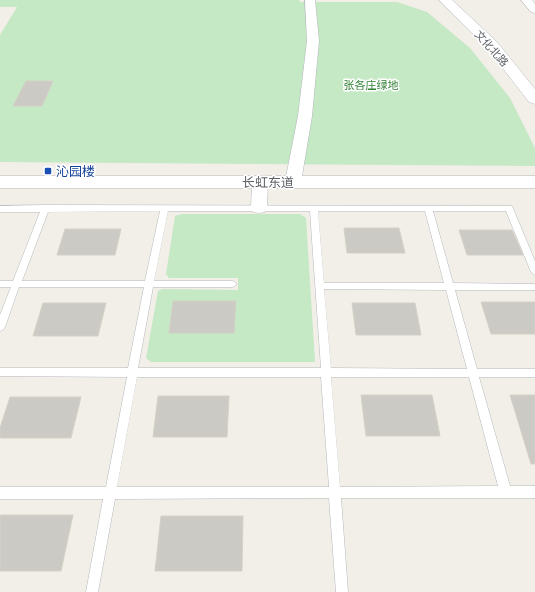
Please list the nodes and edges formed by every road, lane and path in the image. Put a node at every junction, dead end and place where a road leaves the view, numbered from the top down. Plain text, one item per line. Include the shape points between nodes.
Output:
1 (310, 0) edge
2 (445, 0) edge
3 (526, 0) edge
4 (535, 10) edge
5 (535, 99) edge
6 (0, 182) edge
7 (260, 182) junction
8 (293, 182) junction
9 (535, 182) edge
10 (45, 208) junction
11 (165, 208) junction
12 (259, 208) junction
13 (314, 208) junction
14 (428, 208) junction
15 (0, 209) edge
16 (535, 272) edge
17 (0, 284) edge
18 (17, 284) junction
19 (149, 284) junction
20 (233, 284) dead end
21 (320, 286) junction
22 (449, 287) junction
23 (535, 287) edge
24 (0, 327) edge
25 (0, 372) edge
26 (132, 373) junction
27 (326, 374) junction
28 (473, 374) junction
29 (535, 374) edge
30 (0, 492) edge
31 (111, 492) junction
32 (335, 492) junction
33 (506, 492) junction
34 (535, 492) edge
35 (92, 592) edge
36 (342, 592) edge

1 - 8 street via 313,41 305,116
2 - 5 street, 文化北路 via 492,45
3 - 4 street
6 - 7 street, 长虹东道
7 - 8 street, 长虹东道
7 - 12 street
8 - 9 street, 长虹东道
10 - 11 lane
10 - 15 lane
10 - 18 lane
11 - 12 lane
11 - 19 lane
12 - 13 lane
13 - 14 lane
13 - 21 lane
14 - 16 lane via 509,208
14 - 22 lane
17 - 18 lane
18 - 19 lane
18 - 24 lane
19 - 20 lane
19 - 26 lane
21 - 22 lane
21 - 27 lane
22 - 23 lane
22 - 28 lane
25 - 26 lane
26 - 27 lane
26 - 31 lane
27 - 28 lane
27 - 32 lane
28 - 29 lane
28 - 33 lane
30 - 31 lane
31 - 32 lane
31 - 35 lane
32 - 33 lane
32 - 36 lane
33 - 34 lane

